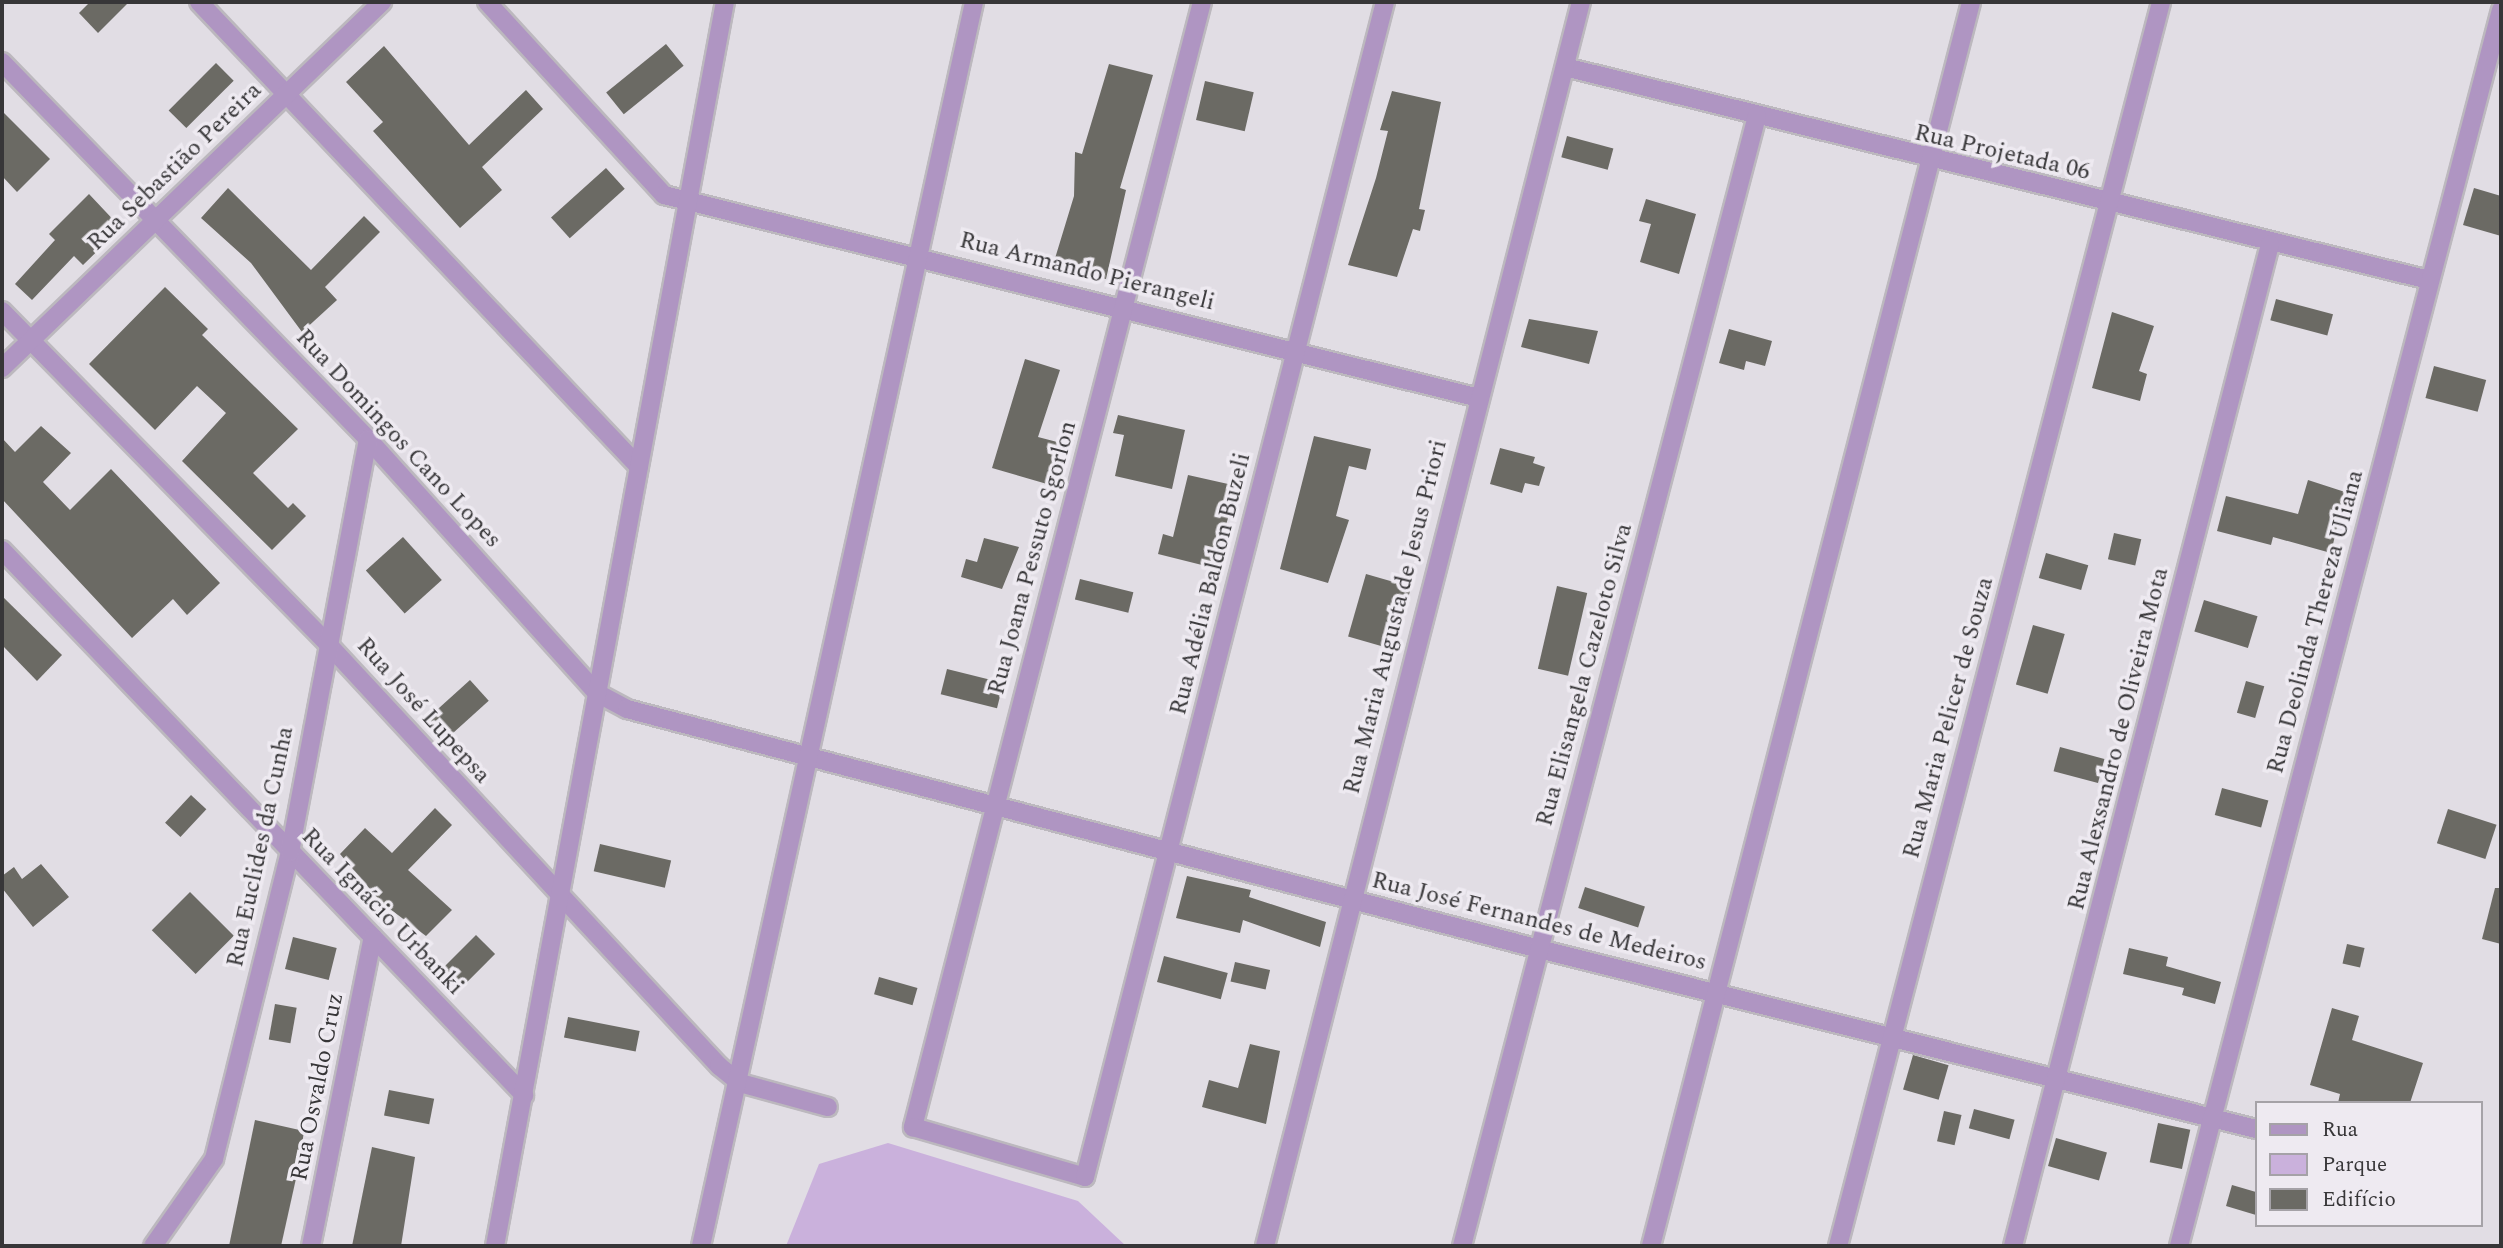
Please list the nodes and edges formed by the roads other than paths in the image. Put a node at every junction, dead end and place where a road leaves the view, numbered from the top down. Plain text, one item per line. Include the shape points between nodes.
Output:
1 (199, 2) edge
2 (382, 2) edge
3 (487, 2) edge
4 (725, 2) edge
5 (974, 2) edge
6 (1202, 2) edge
7 (1385, 2) edge
8 (1581, 2) edge
9 (1971, 2) edge
10 (2161, 2) edge
11 (2501, 10) edge
12 (2, 62) edge
13 (1565, 67) junction
14 (286, 94) junction
15 (1757, 116) junction
16 (1930, 162) junction
17 (685, 203) junction
18 (2108, 203) junction
19 (155, 220) junction
20 (2270, 244) junction
21 (919, 255) junction
22 (2430, 281) junction
23 (1124, 306) junction
24 (2, 311) edge
25 (30, 340) junction
26 (1296, 350) junction
27 (2, 368) edge
28 (1475, 397) junction
29 (368, 439) junction
30 (639, 467) junction
31 (2, 550) edge
32 (327, 643) junction
33 (597, 693) junction
34 (811, 758) junction
35 (993, 805) junction
36 (1168, 851) junction
37 (290, 852) junction
38 (1351, 900) junction
39 (561, 901) junction
40 (373, 937) junction
41 (1539, 950) junction
42 (1718, 993) junction
43 (1892, 1036) junction
44 (2058, 1078) junction
45 (740, 1083) junction
46 (524, 1095) junction
47 (828, 1107) dead end
48 (2212, 1118) junction
49 (2254, 1128) edge
50 (1085, 1177) joint
51 (153, 1246) edge
52 (311, 1246) edge
53 (495, 1246) edge
54 (701, 1246) edge
55 (1265, 1246) edge
56 (1462, 1246) edge
57 (1651, 1246) edge
58 (1838, 1246) edge
59 (2013, 1246) edge
60 (2179, 1246) edge

1 - 14 street
2 - 14 street, Rua Sebastião Pereira
3 - 17 street, Rua Armando Pierangeli via 664,195
4 - 17 street
5 - 21 street
6 - 23 street, Rua Joana Pessuto Sgorlon
7 - 26 street, Rua Adélia Baldon Buzeli
8 - 13 street, Rua Maria Augusta de Jesus Priori
9 - 16 street
10 - 18 street, Rua Maria Pelicer de Souza
11 - 22 street, Rua Deolinda Thereza Uliana
12 - 19 street, Rua Domingos Cano Lopes
13 - 15 street, Rua Projetada 06
13 - 28 street, Rua Maria Augusta de Jesus Priori
14 - 19 street, Rua Sebastião Pereira
14 - 30 street
15 - 16 street, Rua Projetada 06
15 - 41 street, Rua Elisangela Cazeloto Silva
16 - 18 street, Rua Projetada 06
16 - 42 street
17 - 21 street, Rua Armando Pierangeli
17 - 30 street
18 - 20 street, Rua Projetada 06
18 - 43 street, Rua Maria Pelicer de Souza
19 - 25 street, Rua Sebastião Pereira
19 - 29 street, Rua Domingos Cano Lopes
20 - 22 street, Rua Projetada 06
20 - 44 street, Rua Alexsandro de Oliveira Mota
21 - 23 street, Rua Armando Pierangeli
21 - 34 street
22 - 48 street, Rua Deolinda Thereza Uliana
23 - 26 street, Rua Armando Pierangeli
23 - 35 street, Rua Joana Pessuto Sgorlon
24 - 25 street, Rua José Lupepsa
25 - 27 street, Rua Sebastião Pereira
25 - 32 street, Rua José Lupepsa
26 - 28 street, Rua Armando Pierangeli
26 - 36 street, Rua Adélia Baldon Buzeli
28 - 38 street, Rua Maria Augusta de Jesus Priori
29 - 32 street, Rua Euclides da Cunha
29 - 33 street, Rua Domingos Cano Lopes
30 - 33 street
31 - 37 street, Rua Ignácio Urbanki
32 - 37 street, Rua Euclides da Cunha
32 - 39 street, Rua José Lupepsa
33 - 34 street, Rua Domingos Cano Lopes via 662,721
33 - 39 street
34 - 35 street, Rua José Fernandes de Medeiros
34 - 45 street
35 - 36 street, Rua José Fernandes de Medeiros
35 - 50 street, Rua Joana Pessuto Sgorlon via 913,1127
36 - 38 street, Rua José Fernandes de Medeiros
36 - 50 street, Rua Adélia Baldon Buzeli
37 - 40 street, Rua Ignácio Urbanki
37 - 51 street, Rua Euclides da Cunha via 214,1159
38 - 41 street, Rua José Fernandes de Medeiros
38 - 55 street, Rua Maria Augusta de Jesus Priori
39 - 45 street, Rua José Lupepsa
39 - 46 street
40 - 46 street, Rua Ignácio Urbanki
40 - 52 street, Rua Osvaldo Cruz
41 - 42 street, Rua José Fernandes de Medeiros
41 - 56 street, Rua Elisangela Cazeloto Silva
42 - 43 street, Rua José Fernandes de Medeiros
42 - 57 street
43 - 44 street, Rua José Fernandes de Medeiros
43 - 58 street, Rua Maria Pelicer de Souza
44 - 48 street, Rua José Fernandes de Medeiros
44 - 59 street, Rua Alexsandro de Oliveira Mota
45 - 47 street
45 - 54 street
46 - 53 street
48 - 49 street, Rua José Fernandes de Medeiros
48 - 60 street, Rua Deolinda Thereza Uliana

